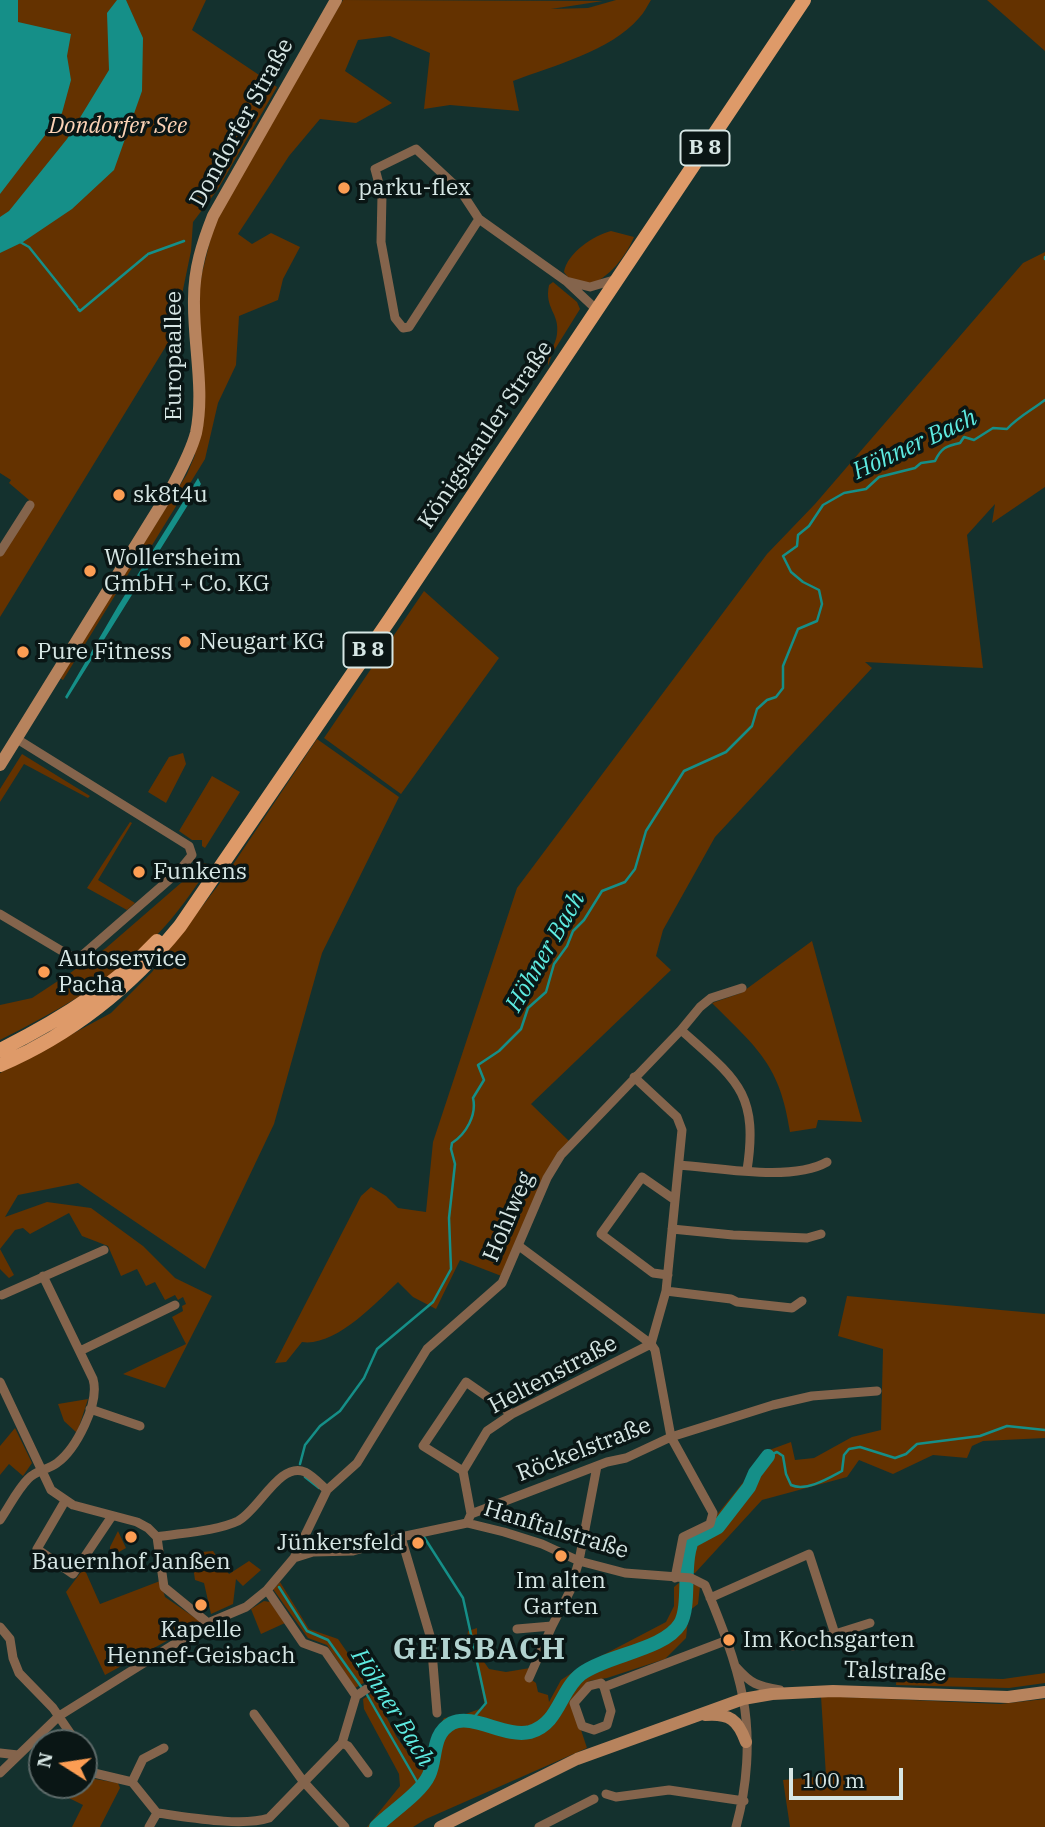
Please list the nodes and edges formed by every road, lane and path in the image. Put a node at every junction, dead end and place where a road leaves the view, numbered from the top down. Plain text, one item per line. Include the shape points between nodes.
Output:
1 (336, 0) edge
2 (804, 0) edge
3 (479, 219) junction
4 (196, 271) joint
5 (617, 279) junction
6 (566, 281) junction
7 (582, 286) junction
8 (597, 310) junction
9 (30, 505) dead end
10 (0, 552) edge
11 (17, 739) junction
12 (0, 765) edge
13 (201, 893) junction
14 (0, 914) edge
15 (742, 988) dead end
16 (681, 1030) junction
17 (0, 1050) edge
18 (5, 1063) edge
19 (634, 1077) junction
20 (827, 1162) dead end
21 (679, 1166) junction
22 (747, 1170) junction
23 (675, 1200) junction
24 (672, 1229) junction
25 (821, 1234) dead end
26 (519, 1247) junction
27 (104, 1250) dead end
28 (668, 1275) junction
29 (43, 1276) junction
30 (666, 1291) junction
31 (2, 1295) dead end
32 (802, 1301) dead end
33 (175, 1305) dead end
34 (651, 1344) junction
35 (80, 1351) junction
36 (1, 1386) edge
37 (877, 1391) dead end
38 (90, 1409) junction
39 (512, 1413) junction
40 (140, 1426) dead end
41 (671, 1437) junction
42 (597, 1466) junction
43 (41, 1470) junction
44 (463, 1471) junction
45 (327, 1490) junction
46 (65, 1501) junction
47 (111, 1516) junction
48 (469, 1519) junction
49 (0, 1520) edge
50 (157, 1537) junction
51 (401, 1537) junction
52 (295, 1558) junction
53 (579, 1561) junction
54 (682, 1578) junction
55 (267, 1590) junction
56 (710, 1598) junction
57 (208, 1623) junction
58 (870, 1623) dead end
59 (552, 1626) junction
60 (0, 1627) edge
61 (517, 1629) dead end
62 (835, 1634) junction
63 (725, 1641) junction
64 (793, 1646) dead end
65 (732, 1663) junction
66 (375, 1672) dead end
67 (529, 1678) dead end
68 (604, 1687) junction
69 (362, 1692) junction
70 (802, 1692) junction
71 (1045, 1692) edge
72 (743, 1699) junction
73 (437, 1713) dead end
74 (254, 1714) dead end
75 (59, 1716) junction
76 (694, 1716) junction
77 (68, 1729) edge
78 (746, 1742) junction
79 (342, 1743) junction
80 (164, 1748) dead end
81 (0, 1753) edge
82 (18, 1755) junction
83 (0, 1773) edge
84 (368, 1773) dead end
85 (98, 1774) edge
86 (303, 1782) junction
87 (132, 1783) junction
88 (606, 1794) dead end
89 (594, 1799) dead end
90 (744, 1801) junction
91 (157, 1813) junction
92 (211, 1824) edge
93 (258, 1825) edge
94 (149, 1827) edge
95 (345, 1827) edge
96 (440, 1827) edge
97 (539, 1827) edge
98 (736, 1827) edge

1 - 4 main road, Dondorfer Straße via 213,216
2 - 5 main road, Königskauler Straße / B 8
3 - 3 street via 409,327 403,328 395,318 380,242 382,195 375,169 416,149 460,190
3 - 6 street
4 - 11 main road, Europaallee via 194,321 200,398 190,451
5 - 7 street
5 - 8 main road, Königskauler Straße / B 8
6 - 7 street
6 - 8 street
7 - 8 street via 594,296
8 - 13 main road, Königskauler Straße / B 8
9 - 10 street
11 - 12 main road, Europaallee
11 - 14 street via 189,846 192,855 77,960
13 - 17 main road, Königskauler Straße / B 8 via 148,950 103,987
13 - 18 main road, Königskauler Straße / B 8 via 161,950 128,984 67,1029
15 - 16 street, Hohlweg via 711,998
16 - 19 street, Hohlweg
16 - 22 street via 725,1069 744,1096 752,1139
19 - 21 street via 677,1116 681,1124
19 - 26 street, Hohlweg via 553,1166
20 - 22 street via 814,1170 788,1173
21 - 22 street
21 - 23 street
23 - 24 street
23 - 28 street via 642,1177 601,1234 653,1273
24 - 25 street via 807,1238
24 - 28 street
26 - 34 street
26 - 45 street, Hohlweg via 502,1283 427,1349 357,1463
27 - 29 street
28 - 30 street
29 - 31 street
29 - 35 street
30 - 32 street via 792,1308
30 - 34 street
33 - 35 street
34 - 39 street, Heltenstraße
34 - 41 street
35 - 38 street via 95,1385
36 - 43 street
37 - 41 street, Röckelstraße via 812,1396
38 - 40 street
38 - 43 street via 66,1455
39 - 44 street, Heltenstraße via 487,1432
39 - 44 street via 466,1382 423,1446
41 - 42 street, Röckelstraße
41 - 54 street, Röckelstraße via 713,1513 710,1524 683,1537
42 - 48 street, Röckelstraße
42 - 53 street
43 - 46 street via 51,1490
43 - 49 street via 29,1478
44 - 48 street
45 - 50 street via 297,1469 286,1473 241,1520
45 - 52 street, Hohlweg
46 - 47 street
46 - 47 street via 37,1549 73,1574
47 - 50 street via 137,1522
48 - 51 street, Hanftalstraße
48 - 53 street, Hanftalstraße
50 - 57 street via 164,1587
51 - 52 street, Hanftalstraße via 353,1551 313,1552
51 - 73 street via 431,1639
52 - 55 street
53 - 54 street, Hanftalstraße via 625,1573
53 - 59 street
54 - 56 street via 698,1580
55 - 57 street via 246,1606
55 - 69 street via 303,1643 325,1651
56 - 62 street via 809,1554
56 - 63 street
57 - 75 street
58 - 62 street
59 - 61 street
59 - 67 street
60 - 75 street via 10,1639 19,1673
62 - 64 street
63 - 65 street
63 - 68 street
65 - 70 street via 755,1685
65 - 72 street
66 - 69 street via 374,1684
68 - 68 street via 611,1711 607,1725 594,1730 582,1727 574,1703 589,1686 601,1683
69 - 79 street
70 - 71 main road, Talstraße via 1008,1698
70 - 72 main road, Talstraße
72 - 76 main road, Talstraße
72 - 78 street
74 - 86 street
75 - 77 street
75 - 82 street
76 - 78 main road via 730,1718 740,1726
76 - 96 main road, Talstraße via 577,1759
78 - 90 street
79 - 84 street
79 - 86 street
80 - 87 street via 143,1759
81 - 82 street
82 - 83 street
85 - 87 street
86 - 93 street
86 - 95 street
87 - 91 street
88 - 90 street via 617,1797 669,1790
89 - 97 street
90 - 98 street
91 - 92 street
91 - 94 street
92 - 93 street

